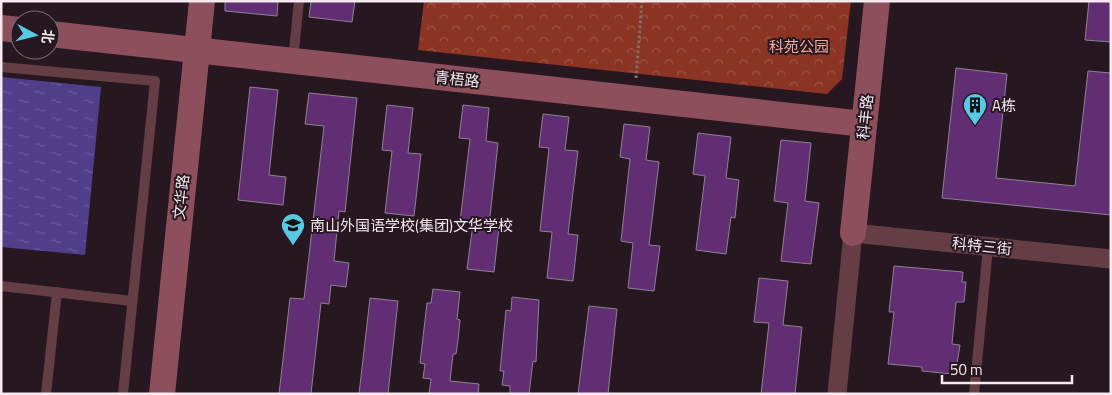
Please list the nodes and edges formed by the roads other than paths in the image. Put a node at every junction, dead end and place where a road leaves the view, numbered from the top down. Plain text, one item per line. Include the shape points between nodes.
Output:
1 (202, 1) edge
2 (299, 1) edge
3 (877, 1) edge
4 (60, 35) edge
5 (196, 50) junction
6 (293, 60) junction
7 (1, 67) edge
8 (864, 124) junction
9 (854, 232) junction
10 (988, 247) junction
11 (1111, 260) edge
12 (1, 286) edge
13 (56, 292) junction
14 (132, 301) junction
15 (46, 394) edge
16 (123, 394) edge
17 (162, 394) edge
18 (837, 394) edge
19 (974, 394) edge

1 - 5 street, 文华路
2 - 6 lane
3 - 8 street, 科丰路
4 - 5 street, 青梧路
5 - 6 street, 青梧路
5 - 17 street, 文华路
6 - 8 street, 青梧路
7 - 14 lane via 155,81
8 - 9 street, 科丰路
9 - 10 street, 科特三街
9 - 18 street
10 - 11 street, 科特三街
10 - 19 lane
12 - 13 lane
13 - 14 lane
13 - 15 lane
14 - 16 lane

